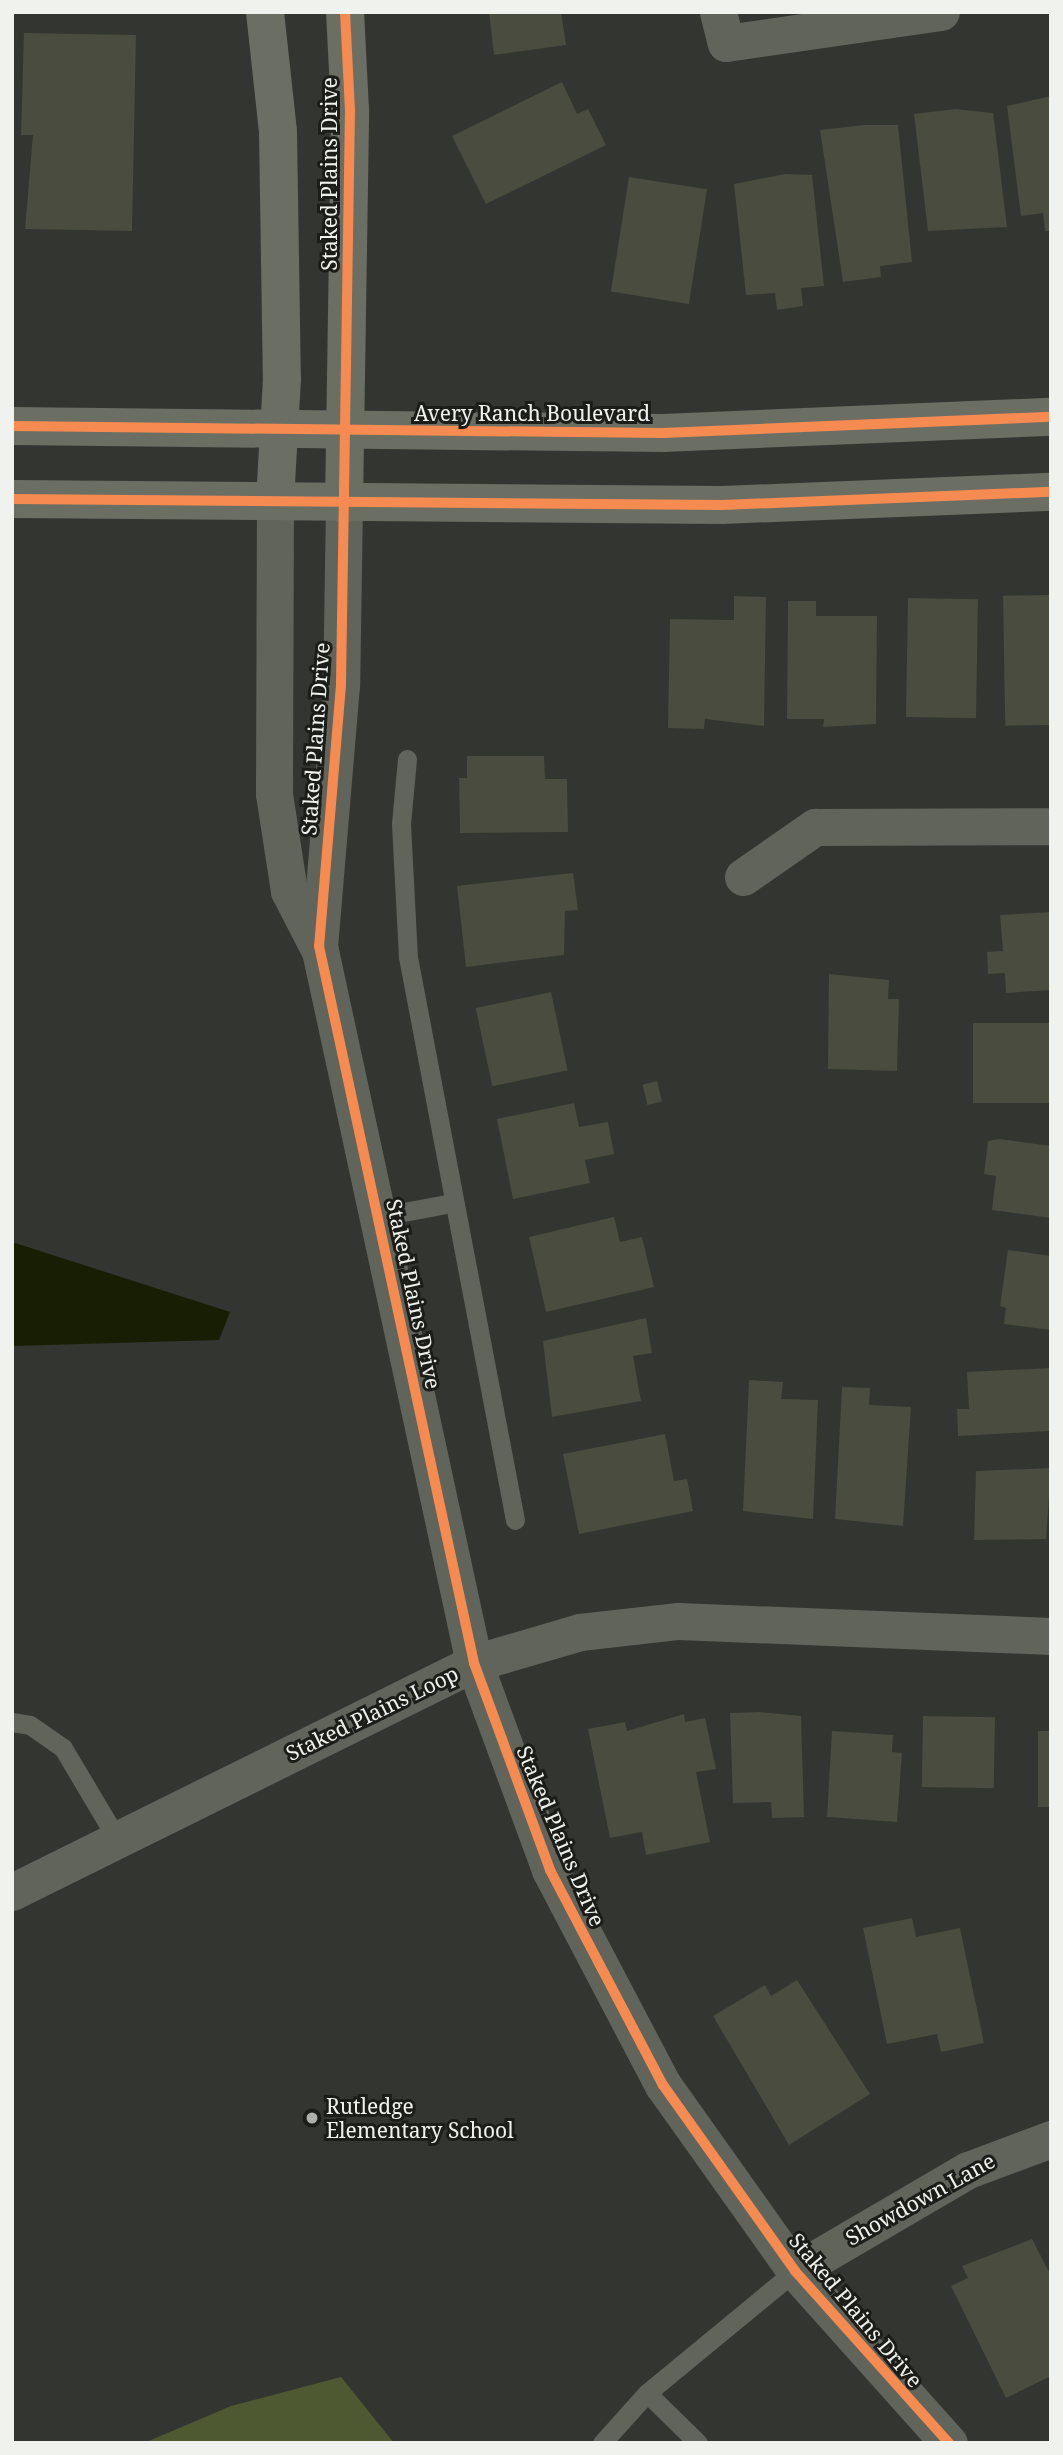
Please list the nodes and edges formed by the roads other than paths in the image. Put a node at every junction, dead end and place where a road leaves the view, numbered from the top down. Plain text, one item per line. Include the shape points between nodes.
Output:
1 (265, 12) edge
2 (345, 12) edge
3 (941, 12) edge
4 (722, 28) edge
5 (1051, 417) edge
6 (12, 426) edge
7 (279, 430) junction
8 (344, 432) junction
9 (1051, 492) edge
10 (12, 499) edge
11 (275, 501) junction
12 (344, 504) junction
13 (407, 759) dead end
14 (1051, 826) edge
15 (743, 877) dead end
16 (319, 949) junction
17 (452, 1203) junction
18 (377, 1217) junction
19 (515, 1520) dead end
20 (1051, 1636) edge
21 (474, 1662) junction
22 (12, 1722) edge
23 (117, 1839) junction
24 (12, 1892) edge
25 (1051, 2138) edge
26 (795, 2271) junction
27 (647, 2393) junction
28 (603, 2443) edge
29 (698, 2443) edge
30 (949, 2443) edge

1 - 7 main road, Staked Plains Drive via 278,132
2 - 8 main road, Staked Plains Drive via 350,110
3 - 4 street
5 - 8 main road, Avery Ranch Boulevard via 663,433
6 - 7 main road, Avery Ranch Boulevard
7 - 8 main road, Avery Ranch Boulevard
7 - 11 main road, Staked Plains Drive
8 - 12 main road, Staked Plains Drive
9 - 12 main road via 722,505
10 - 11 main road
11 - 12 main road
11 - 16 street, Staked Plains Drive via 274,794 289,891
12 - 16 street, Staked Plains Drive via 341,685
13 - 17 lane via 401,824 408,957
14 - 15 street via 815,827
16 - 18 street, Staked Plains Drive
17 - 18 lane
17 - 19 lane
18 - 21 street, Staked Plains Drive
20 - 21 street, Staked Plains Loop via 678,1621 580,1632
21 - 23 street, Staked Plains Loop
21 - 26 street, Staked Plains Drive via 517,1793 587,1947 663,2085
22 - 23 lane via 30,1724 63,1748
23 - 24 street, Staked Plains Loop
25 - 26 street, Showdown Lane via 968,2170
26 - 27 lane
26 - 30 street, Staked Plains Drive
27 - 28 lane
27 - 29 lane

